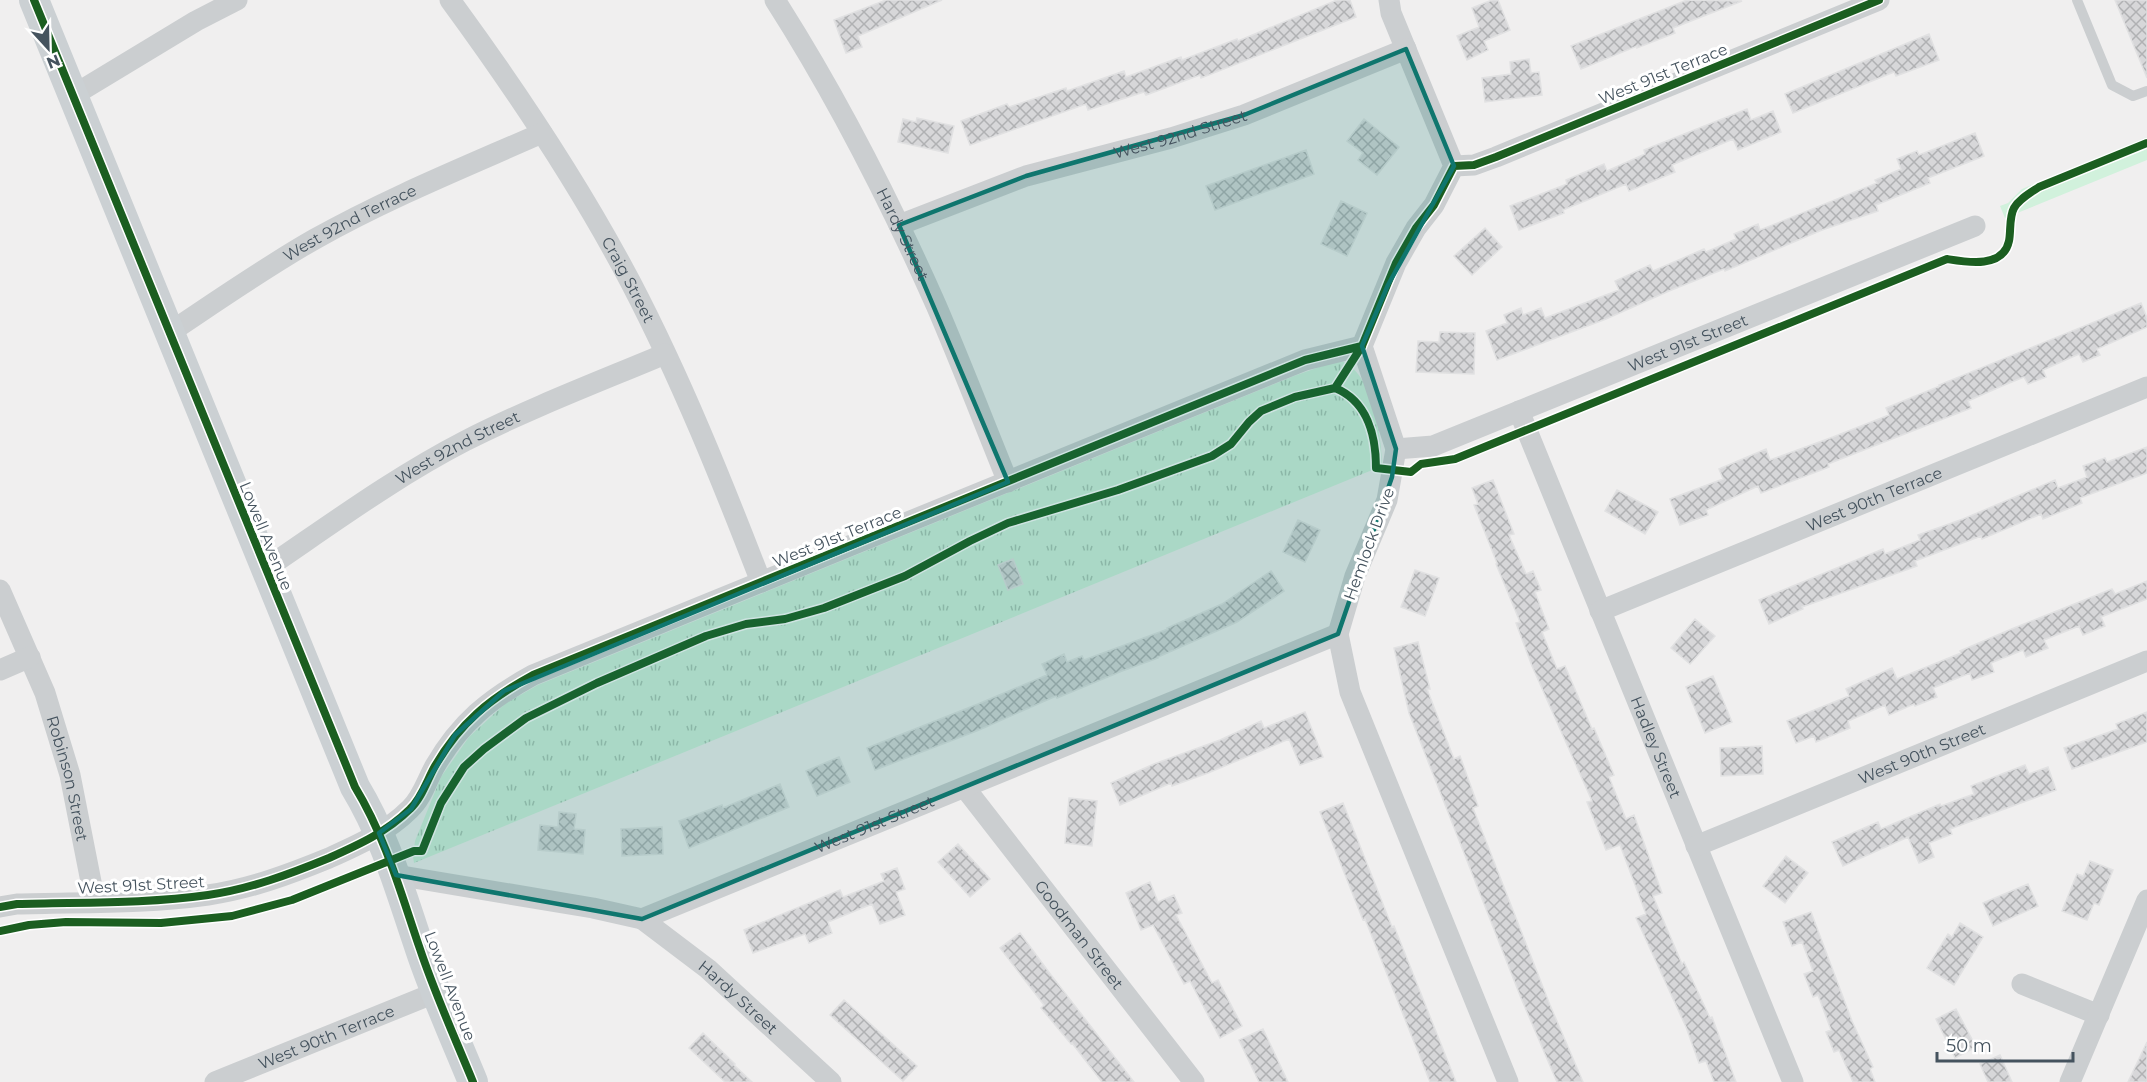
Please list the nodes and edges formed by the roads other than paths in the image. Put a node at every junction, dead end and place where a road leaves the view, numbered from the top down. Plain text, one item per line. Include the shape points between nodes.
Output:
1 (34, 0) edge
2 (237, 0) edge
3 (450, 0) edge
4 (774, 0) edge
5 (1389, 0) edge
6 (1880, 0) edge
7 (2077, 0) edge
8 (1406, 49) junction
9 (2147, 91) edge
10 (72, 96) junction
11 (542, 134) junction
12 (1454, 166) junction
13 (899, 225) junction
14 (1975, 226) dead end
15 (169, 333) junction
16 (1362, 346) junction
17 (665, 354) junction
18 (2147, 387) edge
19 (1519, 411) junction
20 (1396, 449) junction
21 (1008, 482) junction
22 (265, 569) junction
23 (761, 582) junction
24 (0, 590) edge
25 (1600, 611) junction
26 (1338, 634) junction
27 (30, 657) junction
28 (2147, 661) edge
29 (0, 670) edge
30 (965, 788) junction
31 (380, 833) junction
32 (1696, 846) junction
33 (396, 875) junction
34 (2147, 900) edge
35 (95, 902) junction
36 (0, 907) edge
37 (642, 919) junction
38 (2022, 984) dead end
39 (436, 992) junction
40 (2099, 1015) junction
41 (215, 1082) edge
42 (473, 1082) edge
43 (831, 1082) edge
44 (1194, 1082) edge
45 (1508, 1082) edge
46 (1793, 1082) edge
47 (2070, 1082) edge

1 - 10 street, Lowell Avenue
2 - 10 street
3 - 11 street, Craig Street
4 - 13 street, Hardy Street via 808,52
5 - 8 street
6 - 12 street, West 91st Terrace via 1496,157 1474,165
7 - 9 lane via 2112,85 2133,96
8 - 12 street
8 - 13 street, West 92nd Street via 1244,115 1026,176
10 - 15 street, Lowell Avenue
11 - 15 street, West 92nd Terrace via 406,192 315,239
11 - 17 street, Craig Street via 631,283
12 - 16 street via 1396,263
13 - 21 street, Hardy Street
14 - 19 street, West 91st Street
15 - 22 street, Lowell Avenue
16 - 20 street, Hemlock Drive
16 - 21 street, West 91st Terrace via 1305,360
17 - 22 street, West 92nd Street via 543,404 464,442 388,486
17 - 23 street, Craig Street
18 - 25 street, West 90th Terrace
19 - 20 street, West 91st Street via 1432,446
19 - 25 street, Hadley Street
20 - 26 street, Hemlock Drive via 1387,500 1355,576
21 - 23 street, West 91st Terrace
22 - 31 street, Lowell Avenue via 355,787
23 - 31 street, West 91st Terrace via 533,675 504,691 455,735 411,809
24 - 27 street, Robinson Street
25 - 32 street, Hadley Street
26 - 30 street, West 91st Street
26 - 45 street, Hemlock Drive via 1350,692
27 - 29 street
27 - 35 street, Robinson Street via 70,775
28 - 32 street, West 90th Street
30 - 37 street, West 91st Street
30 - 44 street, Goodman Street
31 - 33 street, Lowell Avenue
31 - 35 street, West 91st Street via 262,883 209,895
32 - 46 street, Hadley Street
33 - 37 street
33 - 39 street, Lowell Avenue
34 - 40 street
35 - 36 street, West 91st Street
37 - 43 street, Hardy Street via 708,969
38 - 40 street
39 - 41 street, West 90th Terrace
39 - 42 street, Lowell Avenue
40 - 47 street

